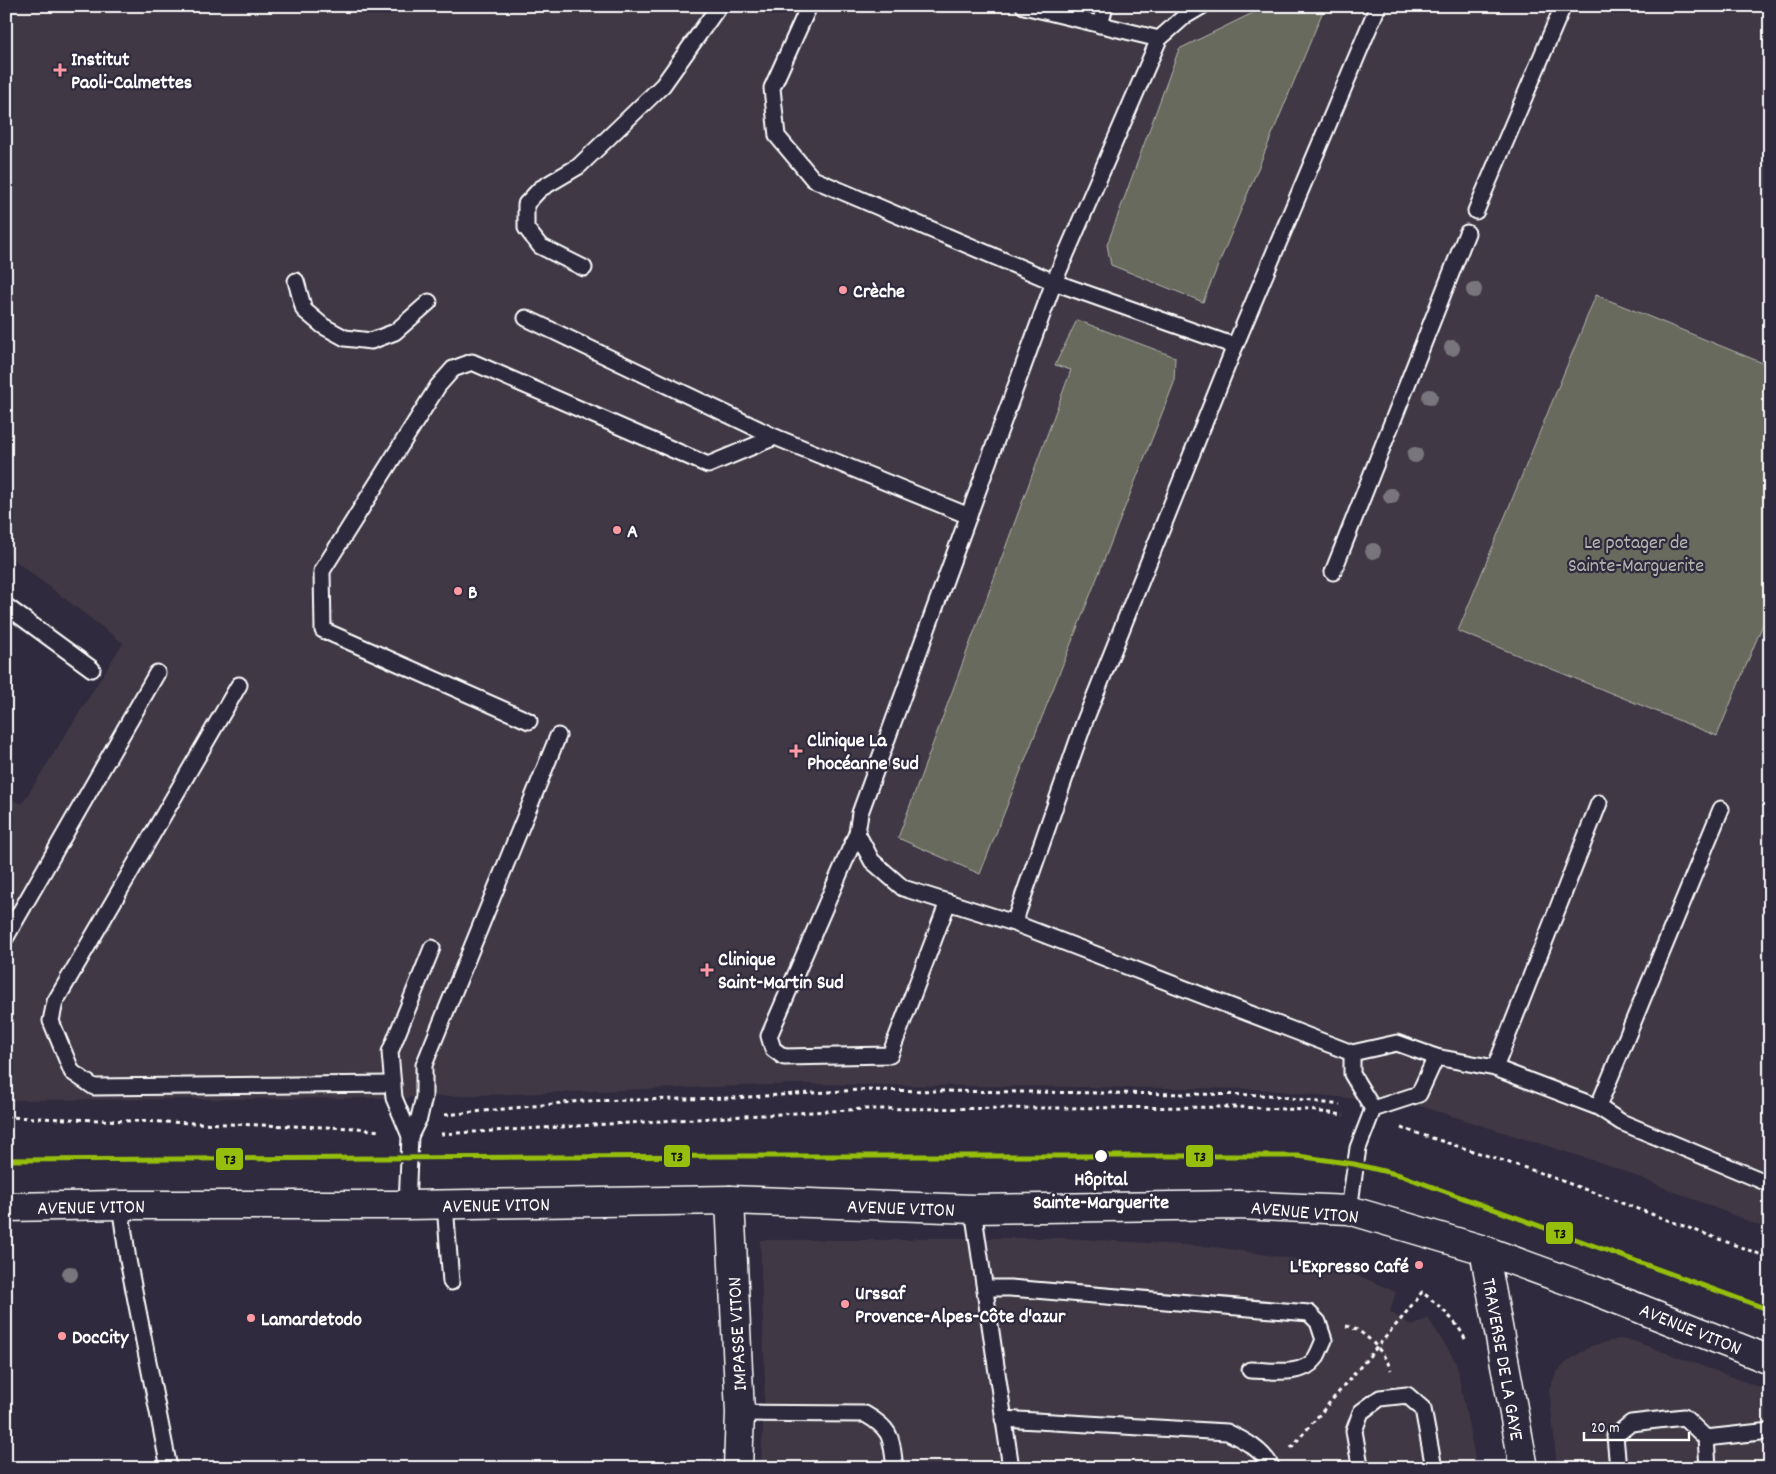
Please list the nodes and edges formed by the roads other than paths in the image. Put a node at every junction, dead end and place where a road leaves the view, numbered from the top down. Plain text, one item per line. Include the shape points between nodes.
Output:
1 (719, 6) edge
2 (809, 6) edge
3 (1024, 6) edge
4 (1105, 6) edge
5 (1202, 6) edge
6 (1378, 6) edge
7 (1563, 6) edge
8 (1100, 25) junction
9 (1159, 39) junction
10 (1476, 211) dead end
11 (1467, 233) dead end
12 (584, 268) dead end
13 (296, 281) dead end
14 (1054, 282) junction
15 (429, 302) dead end
16 (526, 318) dead end
17 (1234, 346) junction
18 (775, 437) junction
19 (969, 516) junction
20 (1333, 572) dead end
21 (6, 606) edge
22 (92, 669) dead end
23 (157, 673) dead end
24 (239, 685) dead end
25 (529, 721) dead end
26 (558, 736) dead end
27 (1599, 803) dead end
28 (1721, 809) dead end
29 (857, 833) junction
30 (948, 902) junction
31 (1014, 923) junction
32 (9, 926) edge
33 (432, 948) dead end
34 (1352, 1053) junction
35 (1436, 1057) junction
36 (1495, 1068) junction
37 (393, 1084) junction
38 (1598, 1107) junction
39 (1371, 1114) junction
40 (410, 1136) junction
41 (1770, 1184) edge
42 (730, 1200) junction
43 (120, 1205) junction
44 (407, 1205) junction
45 (444, 1205) junction
46 (6, 1208) edge
47 (973, 1208) junction
48 (1349, 1210) junction
49 (1484, 1250) junction
50 (451, 1282) dead end
51 (985, 1288) junction
52 (1770, 1360) edge
53 (1250, 1370) dead end
54 (740, 1413) junction
55 (1003, 1419) junction
56 (1770, 1431) edge
57 (1706, 1438) junction
58 (1271, 1465) edge
59 (1360, 1465) dead end
60 (169, 1468) edge
61 (738, 1468) edge
62 (894, 1468) edge
63 (1011, 1468) edge
64 (1434, 1468) edge
65 (1524, 1468) edge
66 (1618, 1468) edge
67 (1708, 1468) edge

1 - 12 lane via 664,85 579,166 540,189 526,204 526,228 540,246
2 - 14 lane via 772,88 777,136 813,179
3 - 8 lane
4 - 8 lane
5 - 9 lane via 1184,16
6 - 17 lane
7 - 10 lane
8 - 9 lane
9 - 14 lane
11 - 20 lane
13 - 15 lane via 304,310 345,338 371,341 395,332
14 - 17 lane
14 - 19 lane
16 - 18 lane
17 - 31 lane via 1084,724
18 - 19 lane
18 - 25 lane via 708,465 472,362 453,369 438,386 322,571 323,630
19 - 29 lane via 860,813
21 - 22 lane
23 - 32 lane
24 - 37 lane via 55,1002 51,1021 72,1072 94,1087
26 - 40 lane via 424,1065 424,1097
27 - 36 lane
28 - 38 lane
29 - 30 lane via 872,861 903,888
29 - 30 lane via 769,1036 773,1049 784,1057 890,1055
30 - 31 lane
31 - 34 lane
33 - 37 lane via 390,1052
34 - 35 lane via 1396,1043
34 - 39 lane via 1352,1074
35 - 36 lane
35 - 39 lane via 1420,1094
36 - 38 lane
37 - 40 lane via 394,1098
38 - 41 lane via 1621,1122
39 - 48 lane via 1356,1156
40 - 44 lane
42 - 45 street, AVENUE VITON
42 - 47 street, AVENUE VITON
42 - 54 street, IMPASSE VITON
43 - 44 street, AVENUE VITON
43 - 46 street, AVENUE VITON
43 - 60 lane
44 - 45 street, AVENUE VITON
45 - 50 lane
47 - 48 street, AVENUE VITON via 1238,1205
47 - 51 lane
48 - 49 street, AVENUE VITON
49 - 52 street, AVENUE VITON
49 - 65 street, TRAVERSE DE LA GAYE
51 - 53 lane via 1309,1313 1318,1322 1324,1340 1315,1359 1306,1368
51 - 55 lane
54 - 61 street, IMPASSE VITON
54 - 62 lane via 864,1414 879,1422 891,1437
55 - 58 lane via 1227,1432 1249,1442
55 - 63 lane
56 - 57 lane
57 - 66 lane via 1684,1417 1631,1423 1615,1436
57 - 67 lane
59 - 64 lane via 1354,1431 1361,1412 1380,1398 1407,1395 1423,1409

